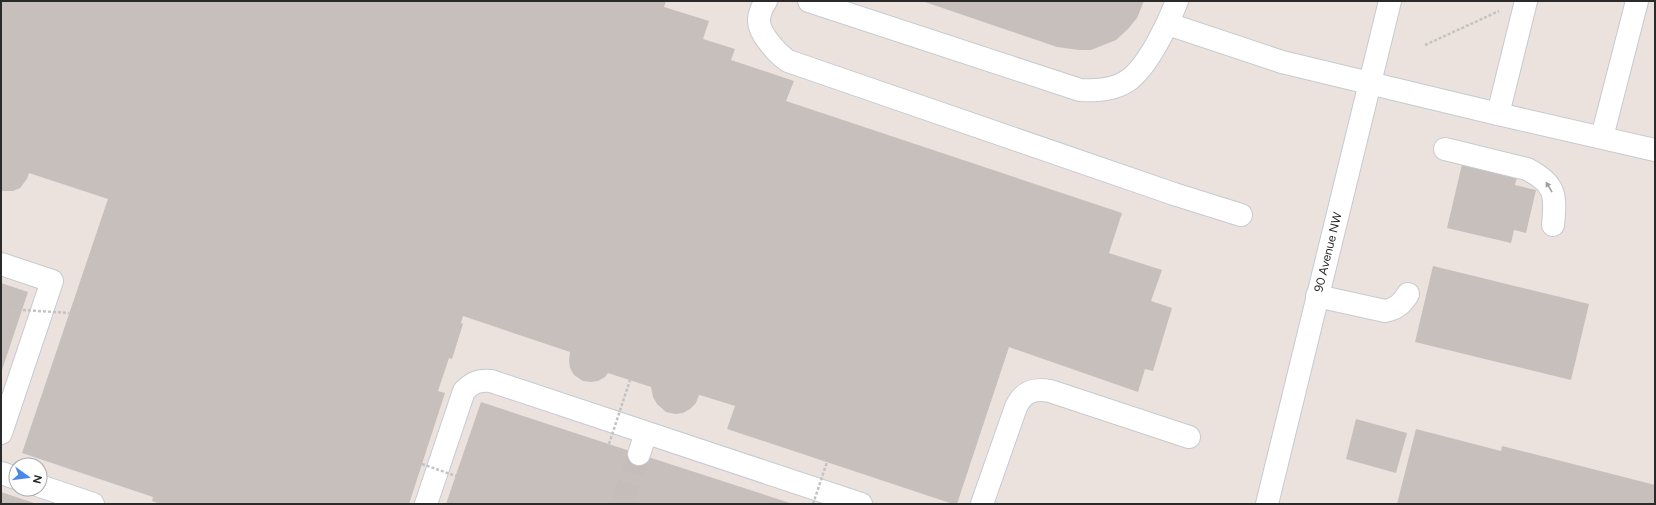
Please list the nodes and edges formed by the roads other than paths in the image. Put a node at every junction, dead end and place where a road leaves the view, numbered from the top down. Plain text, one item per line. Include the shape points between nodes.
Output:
1 (766, 1) edge
2 (809, 1) edge
3 (1177, 1) edge
4 (1390, 1) edge
5 (1526, 1) edge
6 (1637, 1) edge
7 (1168, 24) junction
8 (1370, 83) junction
9 (1498, 114) junction
10 (1602, 137) junction
11 (1445, 149) dead end
12 (1655, 150) edge
13 (1241, 215) dead end
14 (1553, 225) dead end
15 (1, 264) edge
16 (1408, 294) dead end
17 (1317, 296) junction
18 (1, 433) edge
19 (646, 433) junction
20 (1189, 437) dead end
21 (639, 454) tunnel mouth
22 (48, 489) edge
23 (93, 504) edge
24 (426, 504) edge
25 (861, 504) edge
26 (982, 504) edge
27 (1266, 504) edge

1 - 13 street via 761,10 759,23 772,46 788,61
2 - 7 street via 1080,90 1096,91 1130,80
3 - 7 street
4 - 8 street, 90 Avenue NW
5 - 9 street
6 - 10 street
7 - 8 street via 1282,62
8 - 9 street
8 - 17 street, 90 Avenue NW
9 - 10 street
10 - 12 street
14 -> 11 street via 1553,192 1539,175 1527,169
15 - 18 street via 52,281
16 - 17 street via 1399,306 1385,311
17 - 27 street, 90 Avenue NW
19 - 21 street
19 - 24 street via 491,381 480,381 471,384 464,391
19 - 25 street
20 - 26 street via 1050,391 1034,391 1020,398
22 - 23 street

